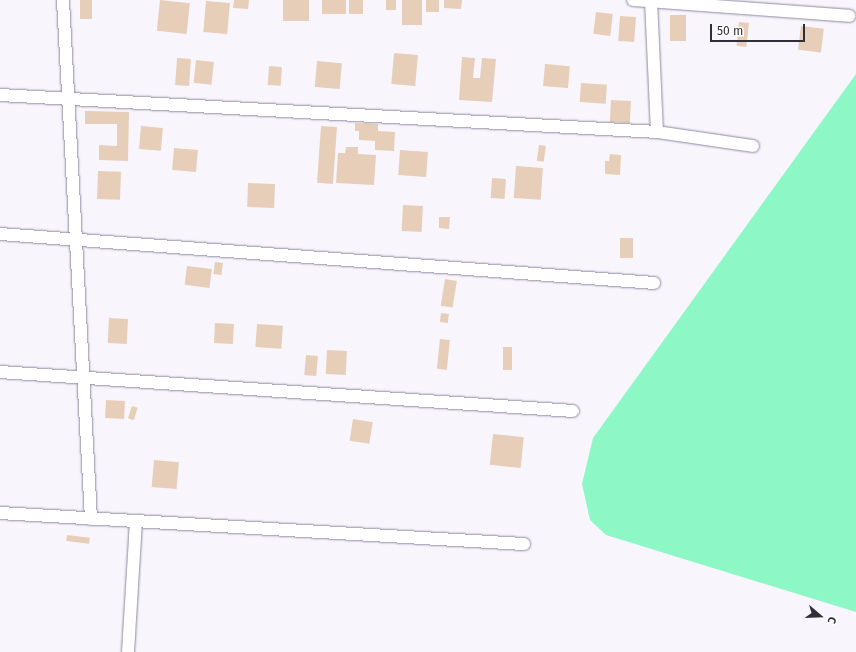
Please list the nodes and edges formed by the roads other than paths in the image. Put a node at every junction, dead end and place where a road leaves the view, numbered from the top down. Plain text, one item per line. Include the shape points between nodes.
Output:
1 (63, 0) edge
2 (633, 0) edge
3 (651, 1) edge
4 (849, 16) dead end
5 (0, 96) edge
6 (69, 100) junction
7 (657, 132) junction
8 (753, 146) dead end
9 (0, 234) edge
10 (76, 240) junction
11 (654, 283) dead end
12 (0, 372) edge
13 (84, 378) junction
14 (573, 411) dead end
15 (0, 513) edge
16 (91, 519) junction
17 (136, 522) junction
18 (524, 544) dead end
19 (128, 652) edge

1 - 6 street
2 - 3 street
3 - 4 street
3 - 7 street
5 - 6 street
6 - 7 street
6 - 10 street
7 - 8 street
9 - 10 street
10 - 11 street
10 - 13 street
12 - 13 street
13 - 14 street
13 - 16 street
15 - 16 street
16 - 17 street
17 - 18 street
17 - 19 street

